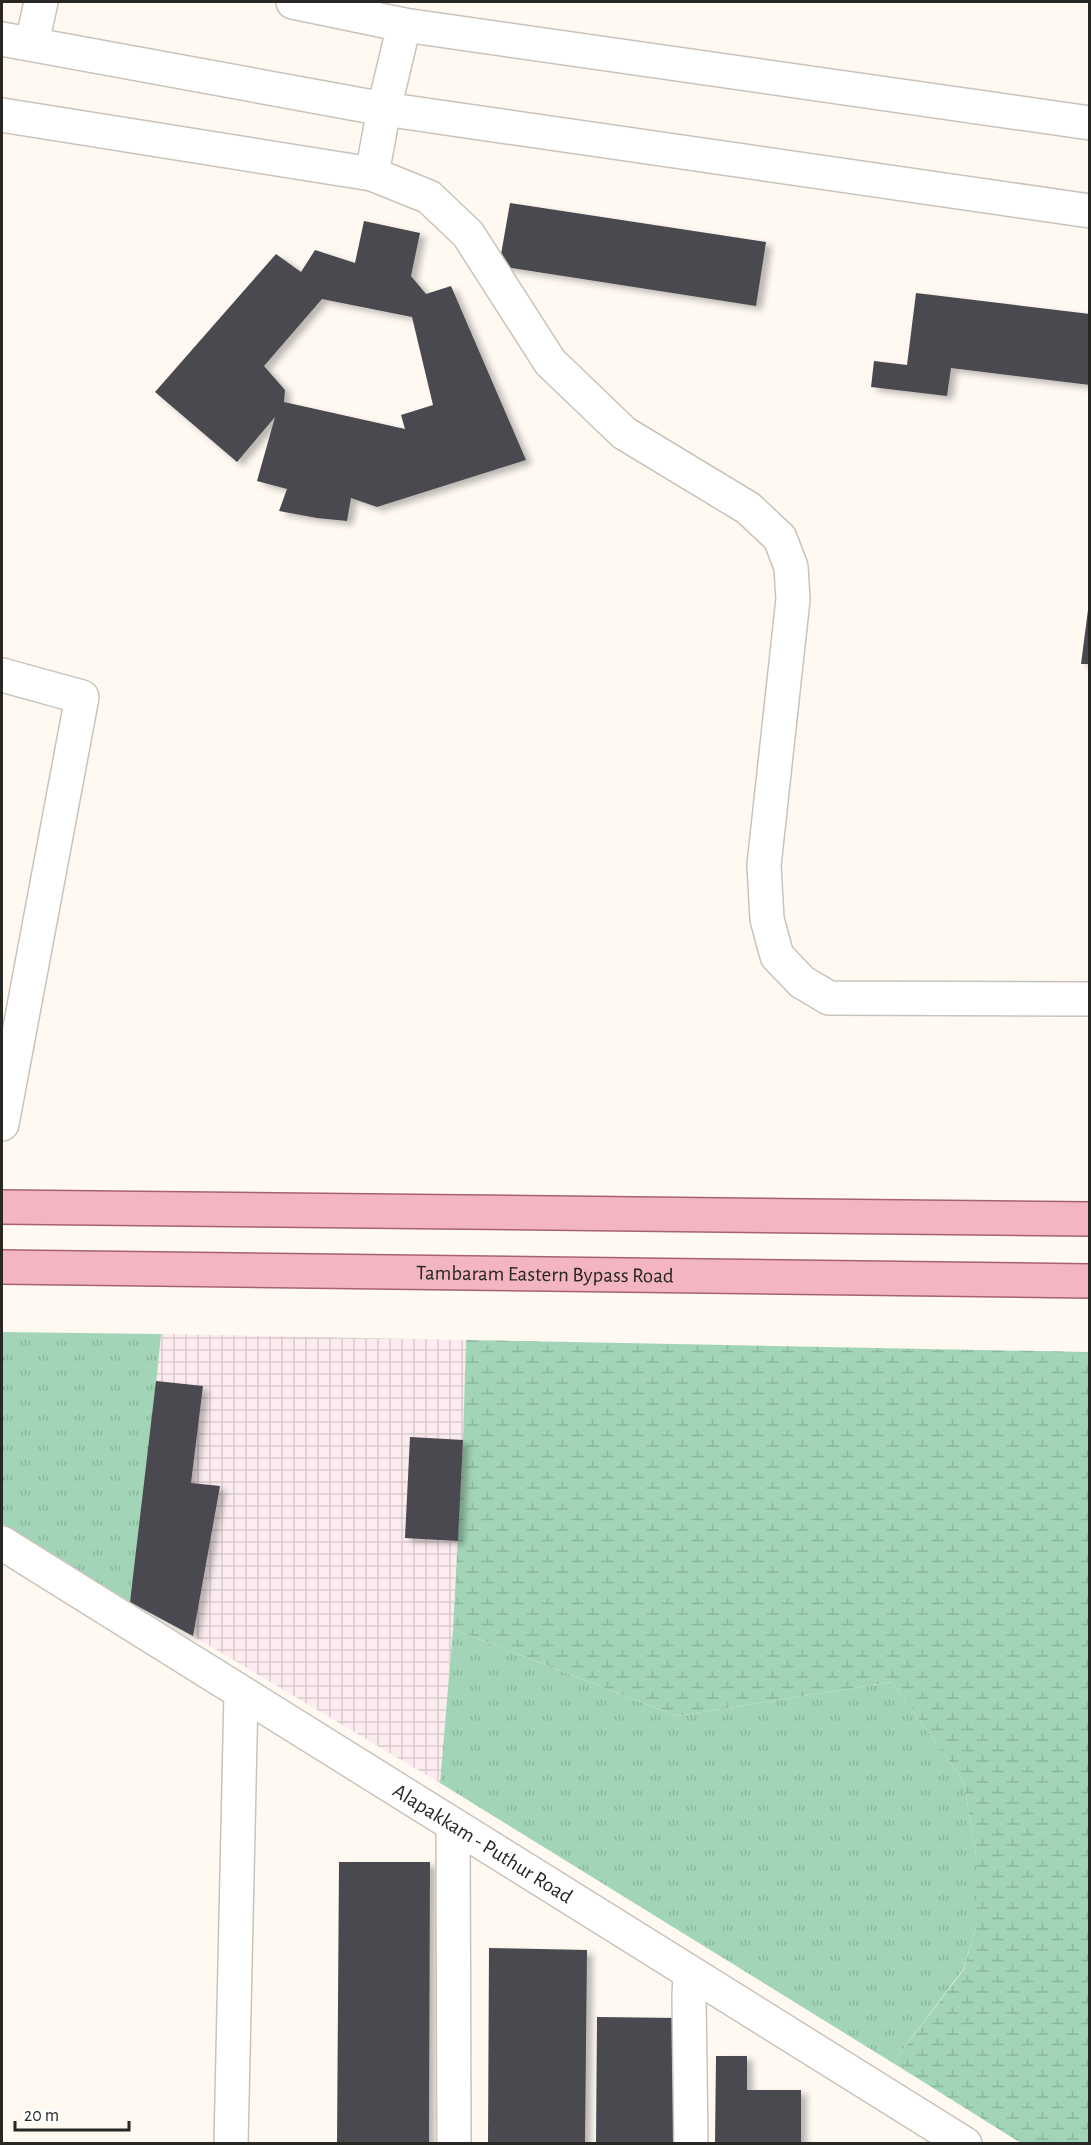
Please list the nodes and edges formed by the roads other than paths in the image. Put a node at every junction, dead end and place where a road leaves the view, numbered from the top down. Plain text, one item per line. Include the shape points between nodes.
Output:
1 (40, 2) edge
2 (293, 2) edge
3 (404, 25) junction
4 (17, 41) edge
5 (384, 110) junction
6 (2, 115) edge
7 (1089, 123) edge
8 (372, 174) junction
9 (1089, 211) edge
10 (2, 675) edge
11 (1089, 999) edge
12 (2, 1124) edge
13 (2, 1207) edge
14 (1089, 1219) edge
15 (2, 1267) edge
16 (1089, 1281) edge
17 (12, 1550) edge
18 (240, 1694) junction
19 (453, 1826) junction
20 (690, 1972) junction
21 (961, 2142) edge
22 (231, 2144) edge
23 (454, 2144) edge
24 (691, 2144) edge

1 - 4 street
2 - 3 street
3 - 5 street
3 - 7 street
4 - 5 street
5 - 8 street
5 - 9 street
6 - 8 street
8 - 11 street via 429,197 468,234 550,362 624,433 748,508 780,538 791,567 793,599 764,865 767,919 777,956 802,982 830,998
10 - 12 street via 82,697
13 - 14 main road
15 - 16 main road, Tambaram Eastern Bypass Road
17 - 18 street, Alapakkam - Puthur Road
18 - 19 street, Alapakkam - Puthur Road
18 - 22 street
19 - 20 street, Alapakkam - Puthur Road
19 - 23 street
20 - 21 street, Alapakkam - Puthur Road
20 - 24 street

